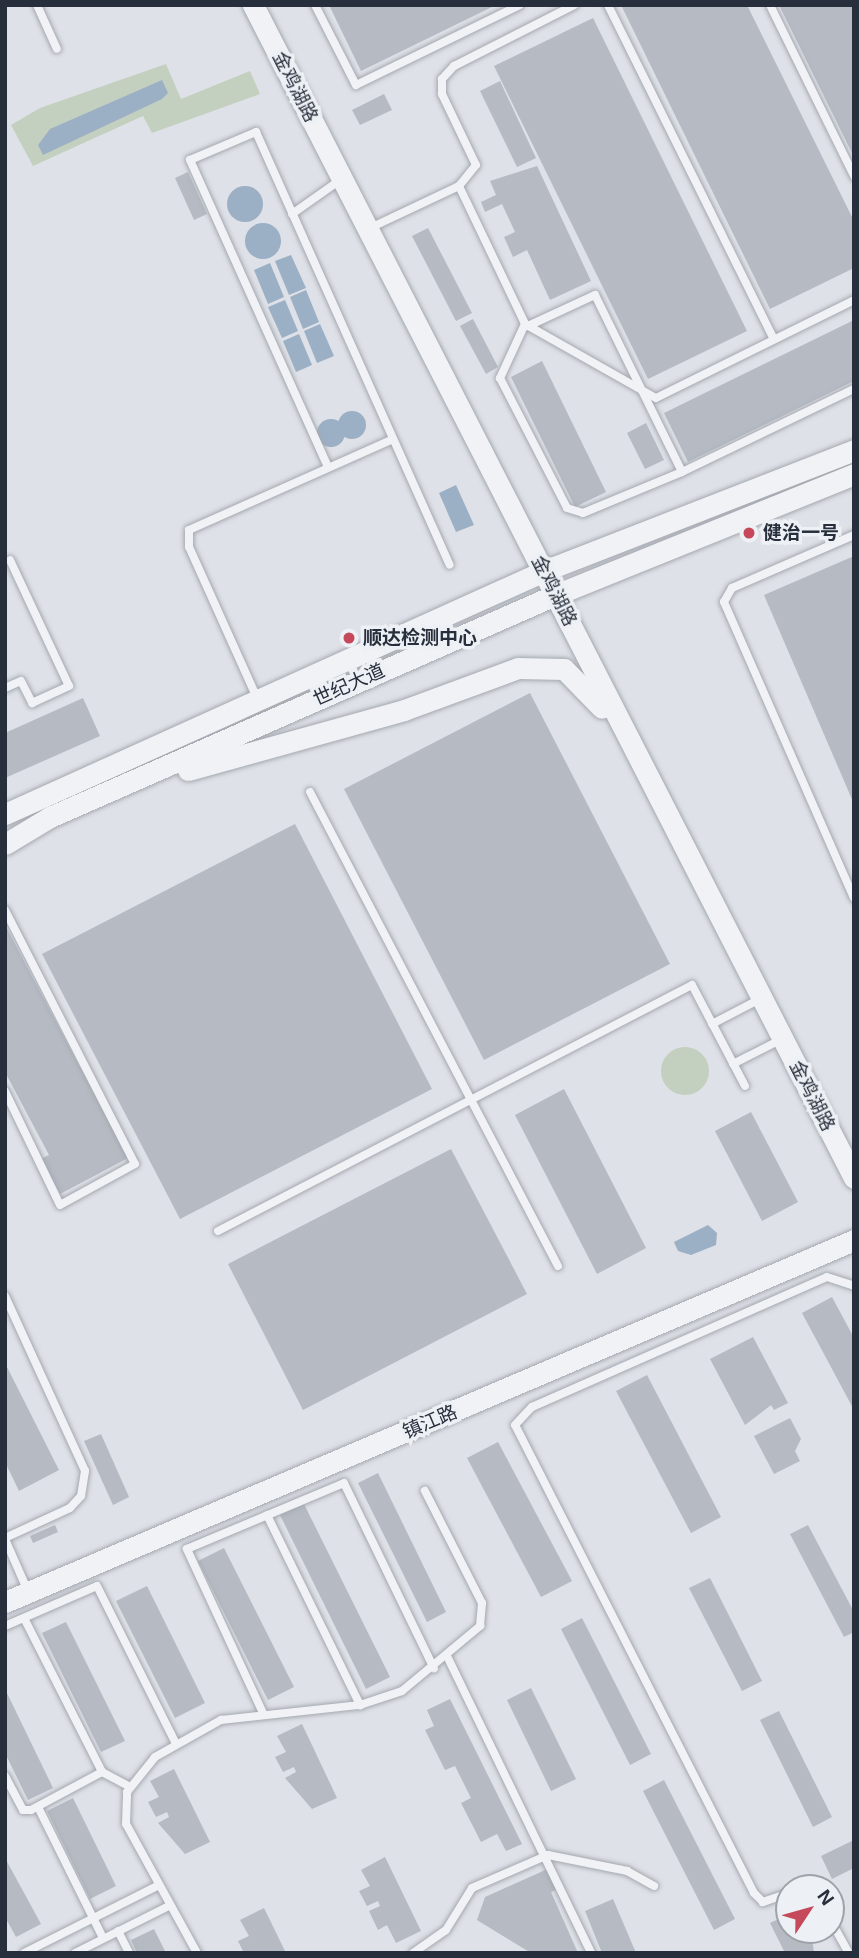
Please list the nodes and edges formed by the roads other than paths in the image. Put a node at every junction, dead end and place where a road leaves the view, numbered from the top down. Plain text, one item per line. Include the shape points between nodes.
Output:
1 (37, 5) edge
2 (253, 5) edge
3 (315, 5) edge
4 (520, 5) edge
5 (575, 5) edge
6 (608, 5) edge
7 (770, 5) edge
8 (57, 49) dead end
9 (854, 176) edge
10 (342, 178) junction
11 (459, 186) junction
12 (292, 214) junction
13 (368, 229) junction
14 (854, 300) edge
15 (526, 325) junction
16 (774, 339) junction
17 (854, 389) edge
18 (646, 395) junction
19 (393, 439) junction
20 (854, 450) edge
21 (328, 467) junction
22 (682, 472) junction
23 (854, 474) edge
24 (854, 535) edge
25 (10, 560) dead end
26 (450, 565) dead end
27 (544, 571) junction
28 (555, 595) junction
29 (5, 688) edge
30 (258, 699) junction
31 (640, 761) junction
32 (310, 792) dead end
33 (5, 814) edge
34 (50, 817) junction
35 (5, 844) edge
36 (854, 898) edge
37 (5, 910) edge
38 (762, 998) junction
39 (712, 1024) junction
40 (782, 1039) junction
41 (733, 1064) junction
42 (745, 1086) dead end
43 (5, 1091) edge
44 (471, 1100) junction
45 (854, 1178) edge
46 (218, 1231) dead end
47 (854, 1240) edge
48 (558, 1266) dead end
49 (854, 1286) edge
50 (5, 1296) edge
51 (425, 1492) dead end
52 (267, 1515) junction
53 (5, 1538) edge
54 (28, 1592) junction
55 (5, 1602) edge
56 (24, 1618) junction
57 (5, 1626) edge
58 (447, 1656) junction
59 (434, 1668) junction
60 (360, 1705) junction
61 (263, 1713) junction
62 (176, 1744) junction
63 (102, 1772) junction
64 (5, 1776) edge
65 (130, 1787) junction
66 (38, 1807) junction
67 (548, 1855) junction
68 (159, 1885) junction
69 (653, 1886) dead end
70 (775, 1898) edge
71 (169, 1906) junction
72 (93, 1918) junction
73 (118, 1931) junction
74 (103, 1938) junction
75 (24, 1953) edge
76 (75, 1953) edge
77 (129, 1953) edge
78 (197, 1953) edge
79 (414, 1953) edge
80 (591, 1953) edge

1 - 8 lane
2 - 10 street, 金鸡湖路
3 - 4 lane via 356,85
5 - 11 lane via 454,65 442,79 442,94 476,166
6 - 16 lane
7 - 9 lane
10 - 12 lane
10 - 13 street, 金鸡湖路
11 - 13 lane
11 - 15 lane
12 - 19 lane
12 - 21 lane via 256,132 190,160
13 - 27 street, 金鸡湖路
14 - 16 lane
15 - 18 lane
15 - 18 lane via 595,295
15 - 22 lane via 500,378 567,508 583,513
16 - 18 lane via 656,398
17 - 22 lane
18 - 22 lane
19 - 21 lane
19 - 26 lane
20 - 27 street, 世纪大道
21 - 30 lane via 189,530 190,547
23 - 28 street, 世纪大道
24 - 36 lane via 733,588 724,602
25 - 29 lane via 69,686 32,704 21,681
27 - 28 street, 金鸡湖路
27 - 30 street, 世纪大道
28 - 31 street, 金鸡湖路
28 - 34 street, 世纪大道
30 - 33 street, 世纪大道
31 - 34 street via 581,680 564,669 518,668 404,710 248,750
31 - 38 street, 金鸡湖路
32 - 44 lane
34 - 35 street, 世纪大道
37 - 43 lane via 135,1164 60,1205
38 - 39 lane
38 - 40 street, 金鸡湖路
39 - 41 lane
39 - 44 lane via 692,985
40 - 41 lane
40 - 45 street, 金鸡湖路
41 - 42 lane
44 - 46 lane
44 - 48 lane
47 - 54 street, 镇江路
49 - 70 lane via 827,1277 532,1407 515,1425 754,1893 763,1902
50 - 53 lane via 85,1471 81,1496 70,1508
51 - 58 lane via 482,1603 480,1626
52 - 59 lane via 344,1483
52 - 60 lane
52 - 61 lane via 187,1549
53 - 54 lane
54 - 55 street, 镇江路
56 - 57 lane
56 - 62 lane via 97,1586
56 - 63 lane
58 - 59 lane
58 - 67 lane
59 - 60 lane via 402,1691
60 - 61 lane
61 - 62 lane via 221,1720
62 - 65 lane via 138,1772
63 - 65 lane
63 - 66 lane
64 - 66 lane via 23,1810
65 - 68 lane via 126,1824
66 - 72 lane
67 - 69 lane via 627,1871
67 - 79 lane via 472,1888 446,1930
67 - 80 lane
68 - 71 lane
68 - 72 lane
71 - 73 lane
71 - 78 lane
72 - 74 lane
72 - 75 lane
73 - 74 lane
73 - 77 lane
74 - 76 lane

